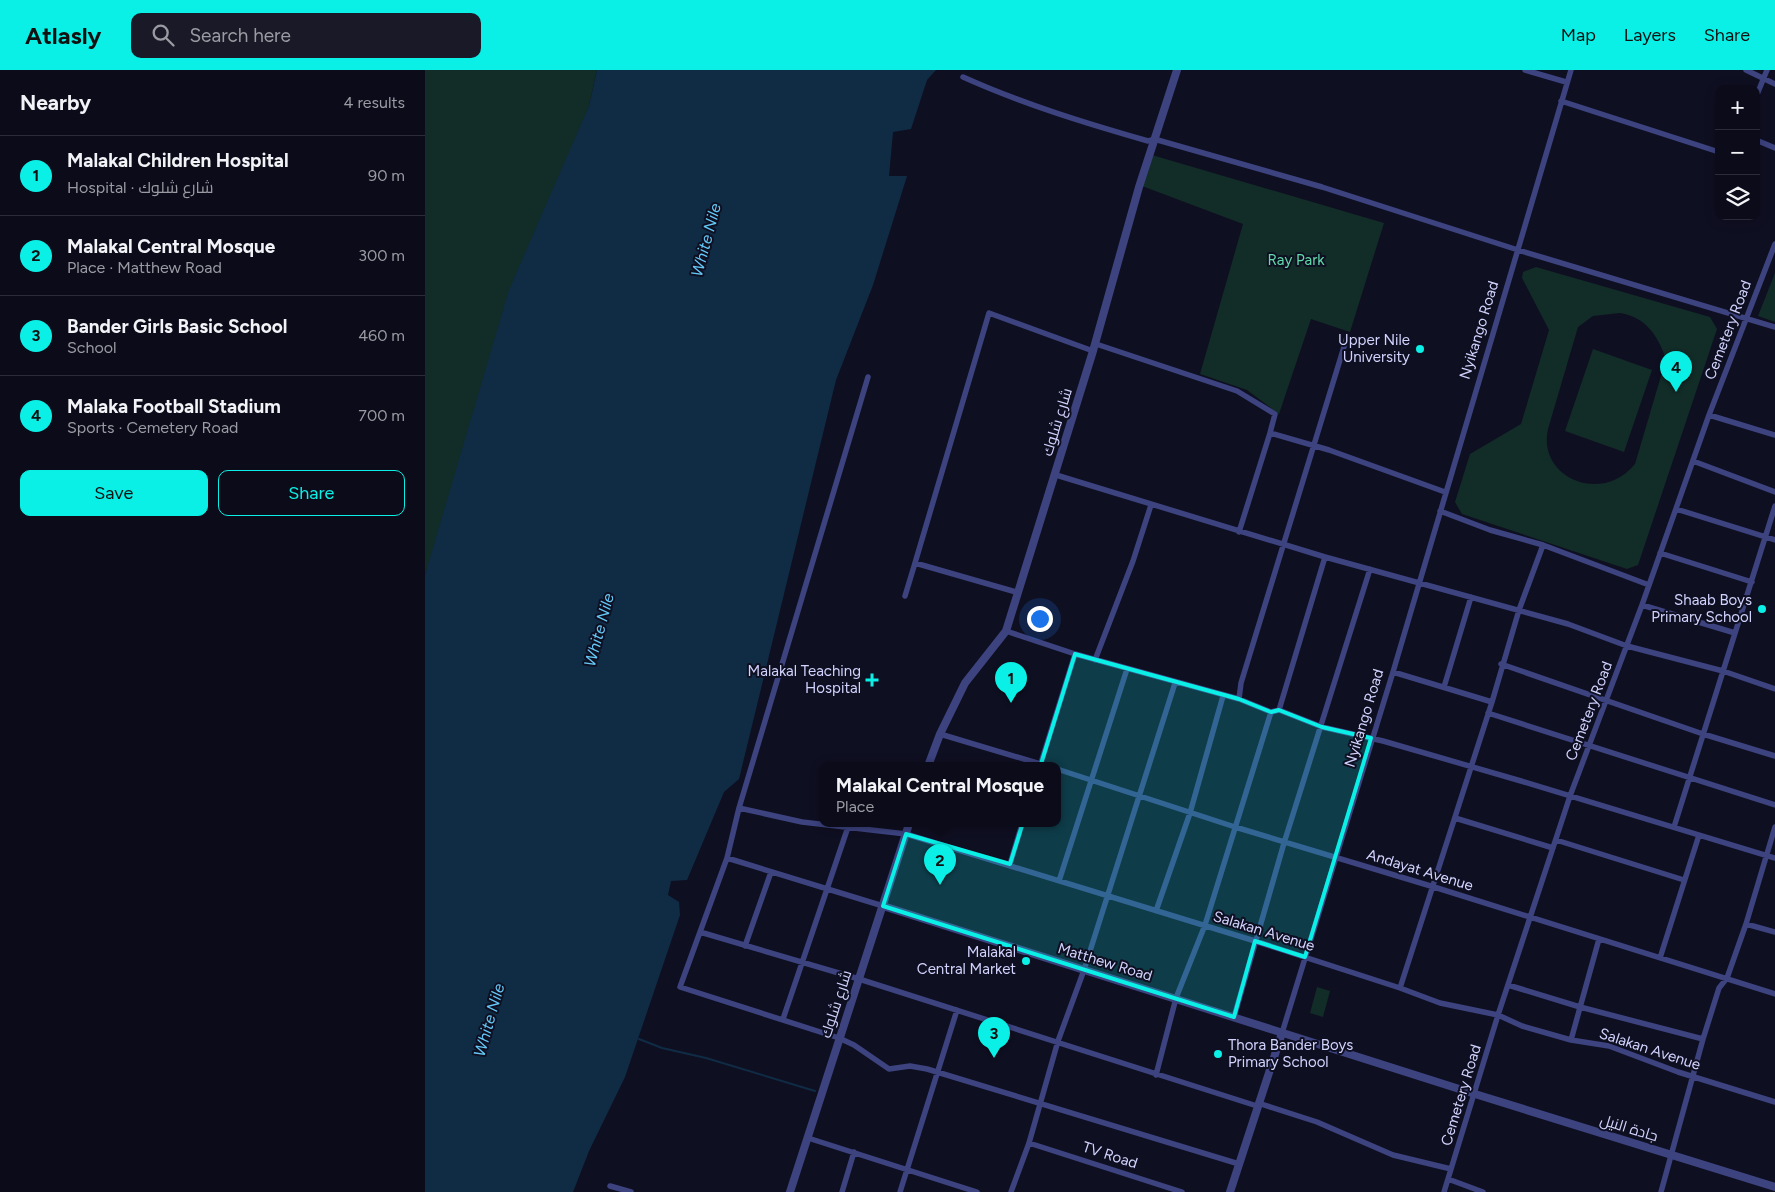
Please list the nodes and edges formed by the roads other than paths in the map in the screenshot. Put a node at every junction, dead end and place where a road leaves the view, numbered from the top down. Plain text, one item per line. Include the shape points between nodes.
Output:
1 (1177, 70) edge
2 (1525, 70) edge
3 (1571, 70) edge
4 (1746, 70) edge
5 (1767, 70) edge
6 (963, 77) dead end
7 (1763, 78) junction
8 (1566, 82) junction
9 (1775, 84) edge
10 (1760, 86) edge
11 (1561, 101) junction
12 (1154, 139) junction
13 (1760, 142) edge
14 (1775, 148) edge
15 (1715, 151) edge
16 (1775, 244) edge
17 (1518, 250) junction
18 (1747, 319) junction
19 (1775, 327) edge
20 (1347, 338) dead end
21 (1095, 347) junction
22 (868, 377) dead end
23 (1709, 415) junction
24 (1270, 433) junction
25 (1775, 435) edge
26 (1314, 445) junction
27 (1693, 461) junction
28 (1055, 475) junction
29 (1445, 492) junction
30 (1775, 492) edge
31 (1151, 505) junction
32 (1775, 506) edge
33 (1676, 509) junction
34 (1440, 511) junction
35 (1239, 532) junction
36 (1765, 536) junction
37 (1775, 540) edge
38 (1283, 545) junction
39 (1543, 545) junction
40 (1660, 553) junction
41 (1325, 557) junction
42 (915, 563) junction
43 (1370, 569) junction
44 (1419, 582) junction
45 (1752, 582) junction
46 (1649, 585) junction
47 (1016, 592) junction
48 (905, 596) dead end
49 (1471, 597) junction
50 (1642, 605) junction
51 (1519, 610) junction
52 (1005, 631) junction
53 (1735, 634) junction
54 (1627, 646) junction
55 (1075, 654) junction
56 (1095, 660) junction
57 (1501, 664) junction
58 (1127, 669) junction
59 (1723, 671) junction
60 (1393, 672) junction
61 (1175, 683) junction
62 (1444, 687) junction
63 (1775, 690) edge
64 (1223, 696) junction
65 (1239, 699) junction
66 (1606, 701) junction
67 (1492, 702) junction
68 (1279, 710) junction
69 (1271, 712) junction
70 (1488, 713) junction
71 (1322, 727) junction
72 (940, 734) junction
73 (1703, 734) junction
74 (1371, 738) junction
75 (1590, 745) junction
76 (1775, 756) edge
77 (930, 762) edge
78 (1030, 762) edge
79 (1044, 762) edge
80 (1471, 767) junction
81 (1061, 770) edge
82 (1689, 778) junction
83 (1093, 780) junction
84 (1139, 796) junction
85 (1571, 796) junction
86 (1775, 805) edge
87 (739, 808) junction
88 (1190, 813) junction
89 (1455, 818) junction
90 (819, 824) edge
91 (847, 827) joint
92 (908, 827) edge
93 (1022, 827) edge
94 (1235, 827) junction
95 (1674, 827) junction
96 (1775, 827) edge
97 (906, 834) junction
98 (1699, 835) junction
99 (1556, 840) junction
100 (1284, 842) junction
101 (1553, 848) junction
102 (1765, 855) junction
103 (727, 858) junction
104 (1335, 858) junction
105 (1775, 858) edge
106 (1010, 864) junction
107 (771, 872) junction
108 (1684, 880) junction
109 (1059, 881) junction
110 (1434, 887) junction
111 (826, 889) junction
112 (1107, 896) junction
113 (883, 906) junction
114 (1156, 911) junction
115 (1531, 917) junction
116 (1746, 924) junction
117 (1205, 925) junction
118 (700, 932) junction
119 (1775, 932) edge
120 (1599, 939) junction
121 (1255, 941) junction
122 (745, 946) junction
123 (1305, 957) junction
124 (1660, 958) junction
125 (803, 962) junction
126 (1084, 970) junction
127 (1727, 978) junction
128 (859, 979) junction
129 (1508, 985) junction
130 (1400, 988) junction
131 (1775, 994) edge
132 (1176, 998) junction
133 (1580, 1007) junction
134 (957, 1010) junction
135 (1498, 1015) junction
136 (1234, 1017) junction
137 (783, 1019) junction
138 (1282, 1033) junction
139 (839, 1038) junction
140 (1703, 1039) junction
141 (1571, 1040) junction
142 (1058, 1041) junction
143 (937, 1073) junction
144 (1156, 1075) junction
145 (1693, 1076) junction
146 (1475, 1094) junction
147 (1775, 1102) edge
148 (1039, 1103) junction
149 (1257, 1104) junction
150 (808, 1138) junction
151 (1029, 1143) junction
152 (854, 1152) junction
153 (1670, 1155) junction
154 (1239, 1164) junction
155 (1451, 1169) junction
156 (907, 1170) junction
157 (1448, 1179) junction
158 (610, 1186) dead end
159 (1775, 1186) edge
160 (631, 1192) edge
161 (790, 1192) edge
162 (842, 1192) edge
163 (901, 1192) edge
164 (977, 1192) edge
165 (1011, 1192) edge
166 (1183, 1192) edge
167 (1230, 1192) edge
168 (1444, 1192) edge
169 (1483, 1192) edge
170 (1661, 1192) edge

1 - 12 street, شارع شلوك
2 - 8 street
3 - 8 street, Nyikango Road
4 - 7 street
5 - 7 street
6 - 12 street via 1083,122 1148,141
7 - 9 street
7 - 10 street
8 - 11 street, Nyikango Road
11 - 15 street
11 - 17 street, Nyikango Road
12 - 17 street via 1322,187
12 - 21 street, شارع شلوك
13 - 14 street
16 - 18 street, Cemetery Road
17 - 18 street
17 - 29 street, Nyikango Road
18 - 19 street
18 - 23 street, Cemetery Road
20 - 26 street
21 - 24 street via 1237,391 1275,414
21 - 28 street, شارع شلوك
21 - 42 street via 989,313
22 - 87 street
23 - 25 street
23 - 27 street, Cemetery Road
24 - 26 street
24 - 35 street
26 - 29 street
26 - 38 street
27 - 30 street
27 - 33 street, Cemetery Road
28 - 31 street
28 - 47 street, شارع شلوك
29 - 34 street, Nyikango Road
31 - 35 street
31 - 56 street
32 - 36 street
33 - 36 street
33 - 40 street, Cemetery Road
34 - 39 street
34 - 44 street, Nyikango Road
35 - 38 street
36 - 37 street
36 - 45 street
38 - 41 street
38 - 65 street
39 - 46 street
39 - 51 street
40 - 45 street
40 - 46 street, Cemetery Road
41 - 43 street
41 - 68 street
42 - 47 street
42 - 48 street
43 - 44 street
43 - 71 street
44 - 49 street
44 - 60 street, Nyikango Road
45 - 53 street
46 - 50 street, Cemetery Road
47 - 52 street, شارع شلوك
49 - 51 street
49 - 62 street
50 - 53 street
50 - 54 street, Cemetery Road
51 - 54 street
51 - 57 street
52 - 55 street
52 - 72 street, شارع شلوك via 965,683
53 - 59 street
54 - 59 street
54 - 66 street, Cemetery Road
55 - 56 street
55 - 79 street
56 - 58 street
57 - 66 street
57 - 67 street
58 - 61 street
58 - 83 street
59 - 63 street
59 - 73 street
60 - 62 street
60 - 74 street, Nyikango Road
61 - 64 street
61 - 84 street
62 - 67 street
64 - 65 street
64 - 88 street
65 - 69 street
66 - 73 street
66 - 75 street, Cemetery Road
67 - 70 street
68 - 69 street
68 - 71 street
69 - 94 street
70 - 75 street
70 - 80 street
71 - 74 street
71 - 100 street
72 - 77 street, شارع شلوك
72 - 78 street
73 - 76 street
73 - 82 street
74 - 80 street
74 - 104 street, Nyikango Road
75 - 82 street
75 - 85 street, Cemetery Road
80 - 85 street
80 - 89 street
81 - 83 street, Andayat Avenue
82 - 86 street
82 - 95 street
83 - 84 street, Andayat Avenue
83 - 109 street
84 - 88 street, Andayat Avenue
84 - 112 street
85 - 95 street
85 - 99 street, Cemetery Road
87 - 90 street, Salakan Avenue
87 - 103 street
88 - 94 street, Andayat Avenue
88 - 114 street
89 - 101 street
89 - 110 street
91 - 97 street, Salakan Avenue
91 - 111 street
92 - 97 street, شارع شلوك
93 - 106 street
94 - 100 street, Andayat Avenue
94 - 117 street
95 - 98 street
96 - 102 street
97 - 106 street, Salakan Avenue
97 - 113 street, شارع شلوك
98 - 102 street
98 - 108 street
99 - 101 street, Cemetery Road
99 - 108 street
100 - 104 street, Andayat Avenue
100 - 121 street
101 - 115 street, Cemetery Road
102 - 105 street
102 - 116 street
103 - 107 street, Matthew Road
103 - 118 street
104 - 110 street, Andayat Avenue
104 - 123 street, Nyikango Road
106 - 109 street, Salakan Avenue
107 - 111 street, Matthew Road
107 - 122 street
108 - 124 street
109 - 112 street, Salakan Avenue
110 - 115 street, Andayat Avenue
110 - 130 street
111 - 113 street, Matthew Road
111 - 125 street
112 - 114 street, Salakan Avenue
112 - 126 street
113 - 126 street, Matthew Road
113 - 128 street, شارع شلوك
114 - 117 street, Salakan Avenue
115 - 120 street, Andayat Avenue
115 - 129 street, Cemetery Road
116 - 119 street
116 - 127 street
117 - 121 street, Salakan Avenue
117 - 132 street
118 - 122 street
118 - 137 street via 680,987
120 - 124 street, Andayat Avenue
120 - 133 street
121 - 123 street, Salakan Avenue
121 - 136 street
122 - 125 street
123 - 130 street, Salakan Avenue
123 - 138 street, Nyikango Road
124 - 127 street, Andayat Avenue
125 - 128 street
125 - 137 street
126 - 132 street, Matthew Road
126 - 142 street
127 - 131 street, Andayat Avenue
127 - 140 street via 1719,988
128 - 134 street
128 - 139 street, شارع شلوك
129 - 133 street
129 - 135 street, Cemetery Road
130 - 135 street, Salakan Avenue via 1440,1004
132 - 136 street, Matthew Road
132 - 144 street
133 - 140 street
133 - 141 street
134 - 142 street
134 - 143 street
135 - 141 street, Salakan Avenue via 1522,1026
135 - 146 street, Cemetery Road
136 - 138 street, Matthew Road
137 - 139 street
138 - 146 street, Matthew Road
138 - 149 street, Nyikango Road
139 - 143 street via 889,1069 910,1066
139 - 150 street, شارع شلوك
140 - 145 street
141 - 145 street, Salakan Avenue via 1609,1046
142 - 144 street
142 - 148 street
143 - 148 street
143 - 156 street
144 - 149 street
145 - 147 street, Salakan Avenue
145 - 153 street
146 - 153 street, جادة النيل
146 - 155 street, Cemetery Road
148 - 151 street
148 - 154 street
149 - 154 street, Nyikango Road
149 - 155 street via 1317,1122 1393,1155
150 - 152 street
150 - 161 street, شارع شلوك
151 - 165 street
151 - 166 street, TV Road
152 - 156 street
152 - 162 street
153 - 159 street, جادة النيل
153 - 170 street
154 - 167 street, Nyikango Road
155 - 157 street, Cemetery Road
156 - 163 street
156 - 164 street
157 - 168 street, Cemetery Road
157 - 169 street
158 - 160 street

